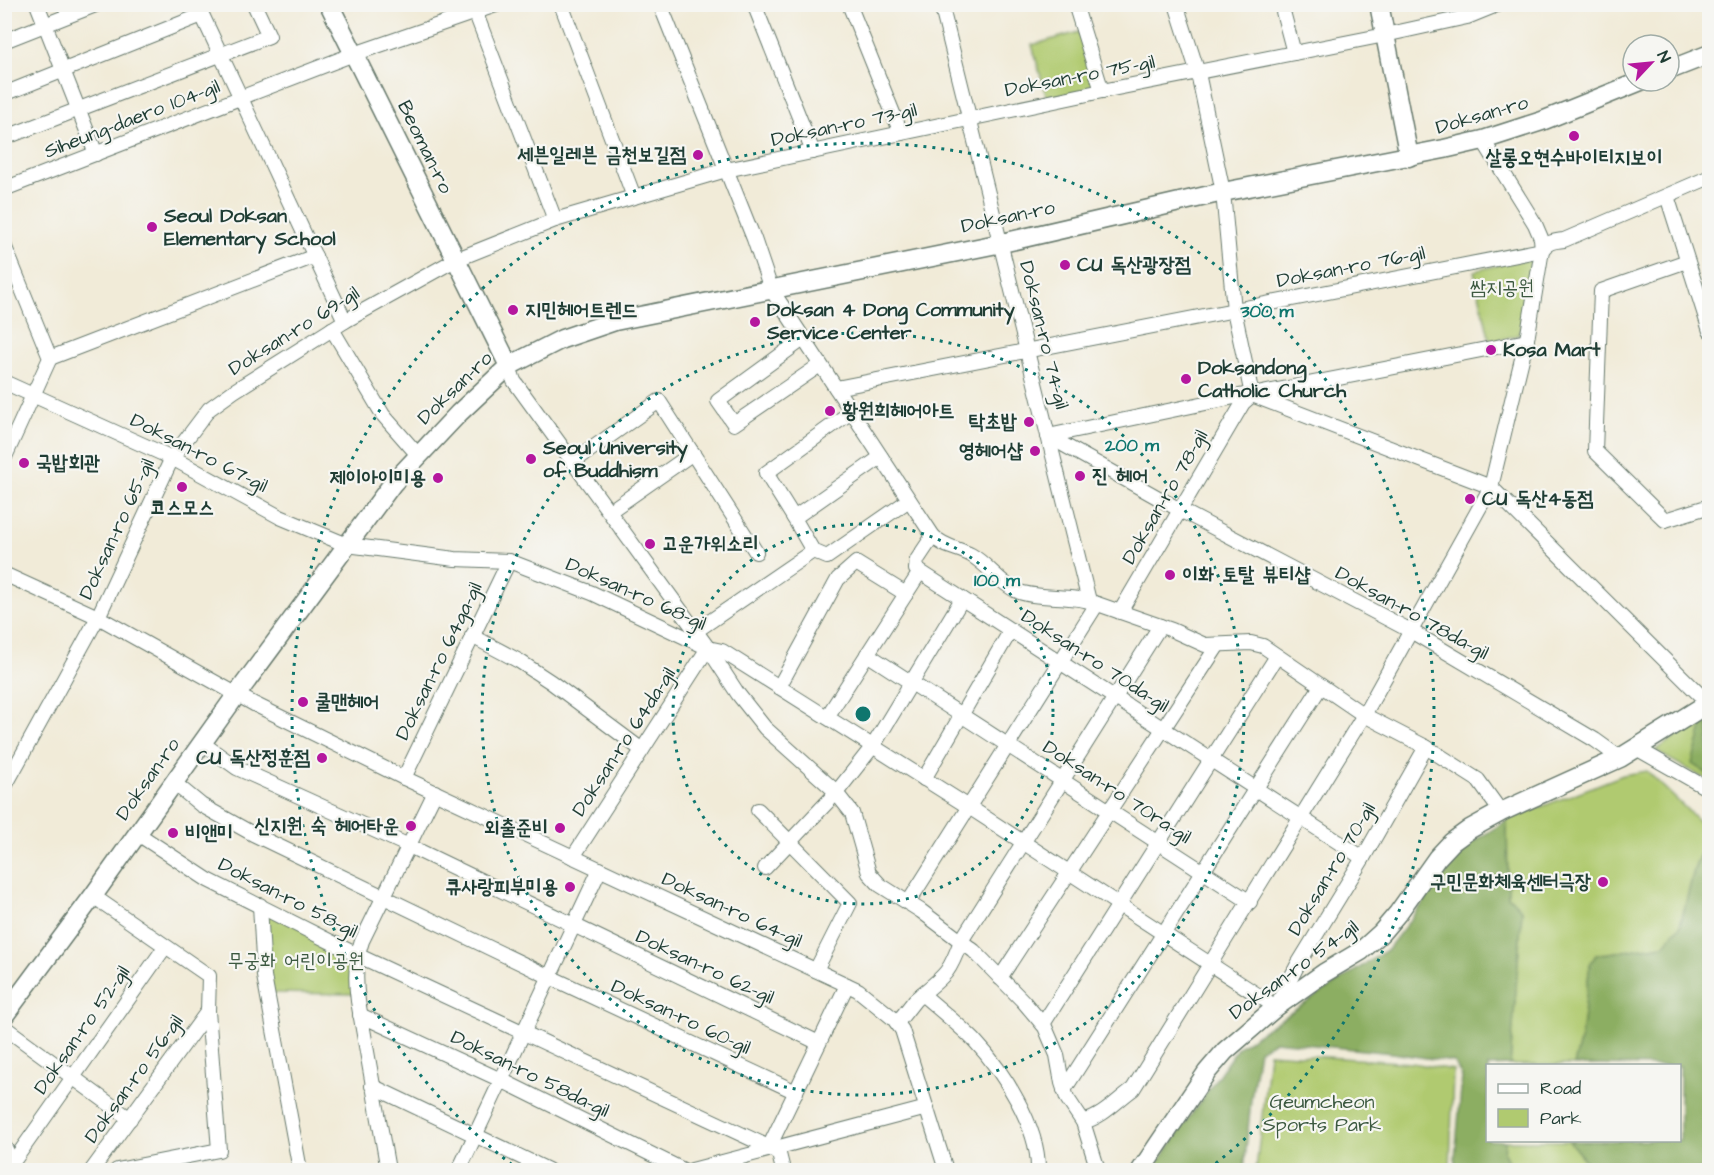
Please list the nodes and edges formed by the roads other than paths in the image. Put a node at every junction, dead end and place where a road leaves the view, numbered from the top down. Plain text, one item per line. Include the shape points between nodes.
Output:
1 (37, 4) edge
2 (98, 4) edge
3 (254, 4) edge
4 (329, 4) edge
5 (499, 4) edge
6 (561, 4) edge
7 (660, 4) edge
8 (754, 4) edge
9 (849, 4) edge
10 (941, 4) edge
11 (1075, 4) edge
12 (1176, 4) edge
13 (1281, 4) edge
14 (1379, 4) edge
15 (1499, 4) edge
16 (1479, 8) edge
17 (474, 9) edge
18 (200, 10) edge
19 (45, 25) junction
20 (1385, 35) junction
21 (4, 41) edge
22 (1294, 53) junction
23 (354, 54) junction
24 (1710, 54) edge
25 (221, 55) junction
26 (1681, 65) edge
27 (63, 70) junction
28 (1198, 73) junction
29 (1621, 89) edge
30 (1102, 91) junction
31 (4, 94) edge
32 (241, 98) junction
33 (79, 110) junction
34 (970, 118) junction
35 (901, 133) junction
36 (4, 138) edge
37 (1483, 140) junction
38 (813, 152) junction
39 (96, 154) junction
40 (1409, 158) junction
41 (726, 170) junction
42 (1710, 177) edge
43 (4, 189) edge
44 (1223, 192) junction
45 (1666, 196) junction
46 (634, 197) junction
47 (555, 220) junction
48 (1002, 243) junction
49 (4, 245) edge
50 (1542, 250) junction
51 (315, 256) junction
52 (455, 260) junction
53 (1687, 261) junction
54 (771, 289) junction
55 (1234, 310) junction
56 (345, 321) junction
57 (332, 329) junction
58 (1710, 330) edge
59 (803, 339) junction
60 (1527, 341) junction
61 (1027, 350) junction
62 (50, 358) junction
63 (820, 365) junction
64 (509, 366) junction
65 (4, 382) edge
66 (836, 388) junction
67 (33, 395) junction
68 (1252, 395) junction
69 (851, 412) junction
70 (1048, 436) junction
71 (693, 453) junction
72 (418, 455) junction
73 (881, 457) junction
74 (172, 458) junction
75 (4, 459) edge
76 (573, 462) junction
77 (1491, 487) junction
78 (909, 500) junction
79 (1710, 506) edge
80 (1180, 510) junction
81 (610, 511) junction
82 (794, 518) junction
83 (933, 536) junction
84 (347, 545) junction
85 (813, 551) junction
86 (756, 552) dead end
87 (509, 561) junction
88 (921, 572) junction
89 (4, 574) edge
90 (906, 594) junction
91 (962, 599) junction
92 (1093, 602) junction
93 (1120, 612) junction
94 (98, 617) junction
95 (1160, 626) junction
96 (696, 630) junction
97 (1011, 630) junction
98 (1411, 632) junction
99 (472, 636) junction
100 (1218, 645) junction
101 (708, 648) junction
102 (867, 654) junction
103 (1277, 656) junction
104 (1061, 663) junction
105 (912, 684) junction
106 (1321, 686) junction
107 (779, 687) junction
108 (237, 694) junction
109 (1115, 697) junction
110 (1709, 703) edge
111 (962, 715) junction
112 (1364, 715) junction
113 (827, 717) junction
114 (1164, 728) junction
115 (202, 742) junction
116 (1009, 745) junction
117 (873, 746) junction
118 (1426, 747) junction
119 (1636, 748) junction
120 (642, 750) junction
121 (1620, 758) junction
122 (1212, 759) junction
123 (405, 778) junction
124 (924, 779) junction
125 (1063, 780) junction
126 (173, 782) junction
127 (4, 788) edge
128 (1256, 788) junction
129 (1710, 789) edge
130 (435, 792) junction
131 (836, 793) junction
132 (969, 807) junction
133 (758, 810) dead end
134 (1110, 810) junction
135 (1502, 812) junction
136 (1302, 817) junction
137 (138, 834) junction
138 (790, 842) junction
139 (1159, 842) junction
140 (1024, 843) junction
141 (409, 846) junction
142 (573, 856) junction
143 (1363, 858) junction
144 (765, 868) dead end
145 (600, 869) junction
146 (1203, 871) junction
147 (1069, 873) junction
148 (93, 896) junction
149 (384, 898) junction
150 (1250, 902) junction
151 (908, 903) junction
152 (260, 905) junction
153 (1119, 905) junction
154 (574, 926) junction
155 (1163, 934) junction
156 (961, 941) junction
157 (165, 947) junction
158 (357, 955) junction
159 (1211, 965) junction
160 (816, 970) junction
161 (550, 977) junction
162 (1000, 978) junction
163 (847, 985) junction
164 (922, 994) junction
165 (1276, 1007) junction
166 (208, 1011) junction
167 (360, 1015) junction
168 (4, 1016) edge
169 (897, 1023) junction
170 (1043, 1024) junction
171 (4, 1027) edge
172 (524, 1032) junction
173 (819, 1043) junction
174 (73, 1077) junction
175 (501, 1080) junction
176 (372, 1086) junction
177 (1064, 1089) junction
178 (796, 1092) junction
179 (927, 1108) junction
180 (130, 1119) junction
181 (1083, 1122) junction
182 (476, 1135) junction
183 (773, 1149) junction
184 (10, 1162) edge
185 (92, 1170) edge
186 (117, 1170) edge
187 (300, 1170) edge
188 (388, 1170) edge
189 (459, 1170) edge
190 (549, 1170) edge
191 (682, 1170) edge
192 (693, 1170) edge
193 (783, 1170) edge
194 (946, 1170) edge
195 (1038, 1170) edge
196 (1098, 1170) edge
197 (1141, 1170) edge

1 - 19 street
2 - 19 street
3 - 25 street via 269,36
4 - 23 main road, Beoman-ro
5 - 17 street
6 - 46 street
7 - 41 street
8 - 38 street
9 - 35 street
10 - 34 street
11 - 30 street
12 - 28 street
13 - 22 street
14 - 20 main road
15 - 16 street, Doksan-ro 75-gil
16 - 20 street, Doksan-ro 75-gil via 1467,17
17 - 23 street
17 - 47 street
18 - 25 street
18 - 27 street
19 - 21 street
19 - 27 street
20 - 22 street, Doksan-ro 75-gil
20 - 40 main road
22 - 28 street, Doksan-ro 75-gil
23 - 32 street
23 - 52 main road, Beoman-ro
24 - 26 main road
25 - 32 street
25 - 33 street
27 - 31 street
27 - 33 street
28 - 30 street, Doksan-ro 75-gil
28 - 44 street
29 - 37 main road, Doksan-ro
30 - 34 street, Doksan-ro 75-gil
32 - 39 street, Siheung-daero 104-gil
32 - 51 street
33 - 36 street
33 - 39 street
34 - 35 street, Doksan-ro 73-gil
34 - 48 street
35 - 38 street, Doksan-ro 73-gil
37 - 40 main road, Doksan-ro
37 - 50 street via 1535,224
38 - 41 street, Doksan-ro 73-gil
39 - 43 street, Siheung-daero 104-gil
40 - 44 main road, Doksan-ro
41 - 46 street, Doksan-ro 73-gil
41 - 54 street
42 - 45 street, Doksan-ro 76-gil
44 - 48 main road, Doksan-ro
44 - 55 street
45 - 50 street, Doksan-ro 76-gil via 1564,240 1545,244
45 - 53 street
46 - 47 street, Doksan-ro 73-gil
47 - 52 street
48 - 54 main road, Doksan-ro
48 - 61 street, Doksan-ro 74-gil
49 - 62 street
50 - 55 street, Doksan-ro 76-gil
50 - 60 street
51 - 56 street
51 - 62 street
52 - 56 street, Doksan-ro 69-gil
52 - 64 main road, Beoman-ro
53 - 58 street
53 - 79 street via 1601,291 1595,451 1665,520
54 - 59 street
54 - 64 main road, Doksan-ro via 615,321 562,339
55 - 61 street, Doksan-ro 76-gil
55 - 68 street
56 - 57 street, Doksan-ro 69-gil
57 - 72 street, Doksan-ro via 383,415
57 - 74 street, Doksan-ro 69-gil via 209,409
59 - 63 street
59 - 63 street via 718,401 734,424
60 - 68 street, Doksan-ro 74-gil
60 - 77 street
61 - 66 street, Doksan-ro 76-gil
61 - 70 street, Doksan-ro 74-gil
62 - 67 street
63 - 66 street
64 - 72 main road, Doksan-ro
64 - 76 street via 514,381
65 - 67 street, Doksan-ro 67-gil
66 - 69 street
67 - 74 street, Doksan-ro 67-gil
67 - 75 street
68 - 70 street, Doksan-ro 74-gil
68 - 77 street
68 - 80 street, Doksan-ro 78-gil via 1243,403
69 - 73 street
69 - 82 street via 766,473
70 - 80 street, Doksan-ro 74-gil
70 - 92 street, Doksan-ro 74-gil
71 - 76 street via 659,401
71 - 81 street
71 - 86 street
72 - 84 main road, Doksan-ro
73 - 78 street
73 - 82 street
74 - 84 street, Doksan-ro 67-gil via 280,517
74 - 94 street, Doksan-ro 65-gil
76 - 81 street
77 - 98 street
77 - 110 street
78 - 83 street
78 - 85 street via 827,557
80 - 93 street, Doksan-ro 78-gil
80 - 98 street, Doksan-ro 78da-gil
81 - 96 street
82 - 85 street
83 - 88 street via 917,560 916,569
83 - 92 street via 939,543 978,559 1017,592 1078,597
84 - 87 street, Doksan-ro 68-gil via 455,559
84 - 108 main road, Doksan-ro
85 - 96 street
87 - 99 street, Doksan-ro 64ga-gil
87 - 101 street, Doksan-ro 68-gil via 592,593
88 - 90 street
88 - 91 street, Doksan-ro 70da-gil
89 - 94 street, Doksan-ro 65-gil
90 - 102 street
90 - 107 street via 856,563 838,579
91 - 97 street, Doksan-ro 70da-gil
91 - 105 street
92 - 93 street
92 - 104 street
93 - 95 street
94 - 108 street, Doksan-ro 65-gil
94 - 127 street
95 - 100 street via 1205,645
95 - 109 street
96 - 101 street
97 - 104 street, Doksan-ro 70da-gil
97 - 111 street
98 - 112 street
98 - 121 street, Doksan-ro 78da-gil
99 - 120 street via 551,682
99 - 123 street, Doksan-ro 64ga-gil
100 - 103 street via 1251,643
100 - 114 street
101 - 107 street via 722,651
101 - 120 street, Doksan-ro 64da-gil
101 - 131 street, Doksan-ro 68-gil via 765,728
102 - 105 street, Doksan-ro 70ra-gil
102 - 113 street
103 - 106 street
103 - 122 street
104 - 109 street, Doksan-ro 70da-gil
104 - 116 street
105 - 111 street, Doksan-ro 70ra-gil
105 - 117 street
106 - 112 street
106 - 128 street
107 - 113 street
108 - 115 main road, Doksan-ro
108 - 123 street, Doksan-ro 64-gil
109 - 114 street, Doksan-ro 70da-gil
109 - 125 street
110 - 119 main road, Doksan-ro 54-gil
111 - 116 street, Doksan-ro 70ra-gil
111 - 124 street
112 - 118 street
112 - 136 street
113 - 117 street
114 - 122 street, Doksan-ro 70da-gil
114 - 134 street
115 - 126 main road, Doksan-ro
115 - 141 street, Doksan-ro 62-gil via 237,768
116 - 125 street, Doksan-ro 70ra-gil
116 - 132 street
117 - 124 street
117 - 131 street
118 - 135 street via 1478,780
118 - 143 street, Doksan-ro 70-gil
119 - 121 main road, Doksan-ro 54-gil
119 - 129 street
120 - 142 street, Doksan-ro 64da-gil
121 - 135 main road, Doksan-ro 54-gil
122 - 128 street, Doksan-ro 70da-gil
122 - 139 street
123 - 130 street, Doksan-ro 64-gil
124 - 132 street
125 - 134 street, Doksan-ro 70ra-gil
125 - 140 street
126 - 137 main road, Doksan-ro
126 - 149 street, Doksan-ro 60-gil via 201,805 243,829
128 - 136 street, Doksan-ro 70da-gil
128 - 146 street
130 - 141 street
130 - 142 street, Doksan-ro 64-gil
131 - 138 street
131 - 151 street, Doksan-ro 68-gil via 852,813 870,873 879,885
132 - 140 street
132 - 151 street
133 - 138 street
134 - 139 street, Doksan-ro 70ra-gil
134 - 147 street
135 - 165 main road, Doksan-ro 54-gil via 1452,842 1398,913 1361,951
136 - 143 street, Doksan-ro 70da-gil
136 - 150 street
137 - 148 main road, Doksan-ro
137 - 152 street, Doksan-ro 58-gil via 208,880
138 - 144 street
138 - 160 street via 850,903
139 - 146 street, Doksan-ro 70ra-gil
139 - 153 street
140 - 147 street
140 - 156 street
141 - 149 street
141 - 154 street, Doksan-ro 62-gil
142 - 145 street, Doksan-ro 64-gil
143 - 165 street, Doksan-ro 70-gil
145 - 154 street
145 - 160 street, Doksan-ro 64-gil
146 - 150 street, Doksan-ro 70ra-gil
146 - 155 street
147 - 153 street
147 - 162 street
148 - 157 street, Doksan-ro 56-gil
148 - 168 main road, Doksan-ro
149 - 158 street
149 - 161 street, Doksan-ro 60-gil
150 - 159 street
151 - 156 street, Doksan-ro 68-gil
152 - 158 street, Doksan-ro 58-gil
152 - 187 street via 264,976
153 - 155 street
153 - 170 street
154 - 161 street
154 - 173 street, Doksan-ro 62-gil
155 - 159 street
155 - 177 street
156 - 162 street, Doksan-ro 68-gil
156 - 164 street via 952,966
157 - 166 street, Doksan-ro 56-gil via 208,976
157 - 174 street, Doksan-ro 52-gil
158 - 167 street via 355,981
158 - 172 street, Doksan-ro 58-gil
159 - 165 street
159 - 181 street via 1133,1089 1100,1116
160 - 163 street, Doksan-ro 64-gil
161 - 172 street
161 - 178 street, Doksan-ro 60-gil
162 - 170 street, Doksan-ro 68-gil
163 - 169 street, Doksan-ro 64-gil
163 - 173 street
164 - 169 street
164 - 195 street via 975,1041 996,1068 1031,1129
165 - 197 main road, Doksan-ro 54-gil via 1207,1072
166 - 180 street, Doksan-ro 56-gil
166 - 186 street, Doksan-ro 56-gil via 219,1150
167 - 175 street, Doksan-ro 58da-gil
167 - 176 street
169 - 179 street, Doksan-ro 64-gil
170 - 177 street, Doksan-ro 68-gil via 1057,1055
171 - 174 street
172 - 175 street
172 - 183 street, Doksan-ro 58-gil
173 - 178 street
174 - 180 street
174 - 184 street, Doksan-ro 52-gil
175 - 182 street
175 - 191 street, Doksan-ro 58da-gil
176 - 182 street
176 - 188 street
177 - 181 street, Doksan-ro 68-gil
178 - 183 street via 772,1141
179 - 183 street
179 - 194 street, Doksan-ro 64-gil
180 - 185 street, Doksan-ro 56-gil
181 - 196 street, Doksan-ro 68-gil
182 - 189 street
182 - 190 street
183 - 192 street
183 - 193 street via 779,1154

